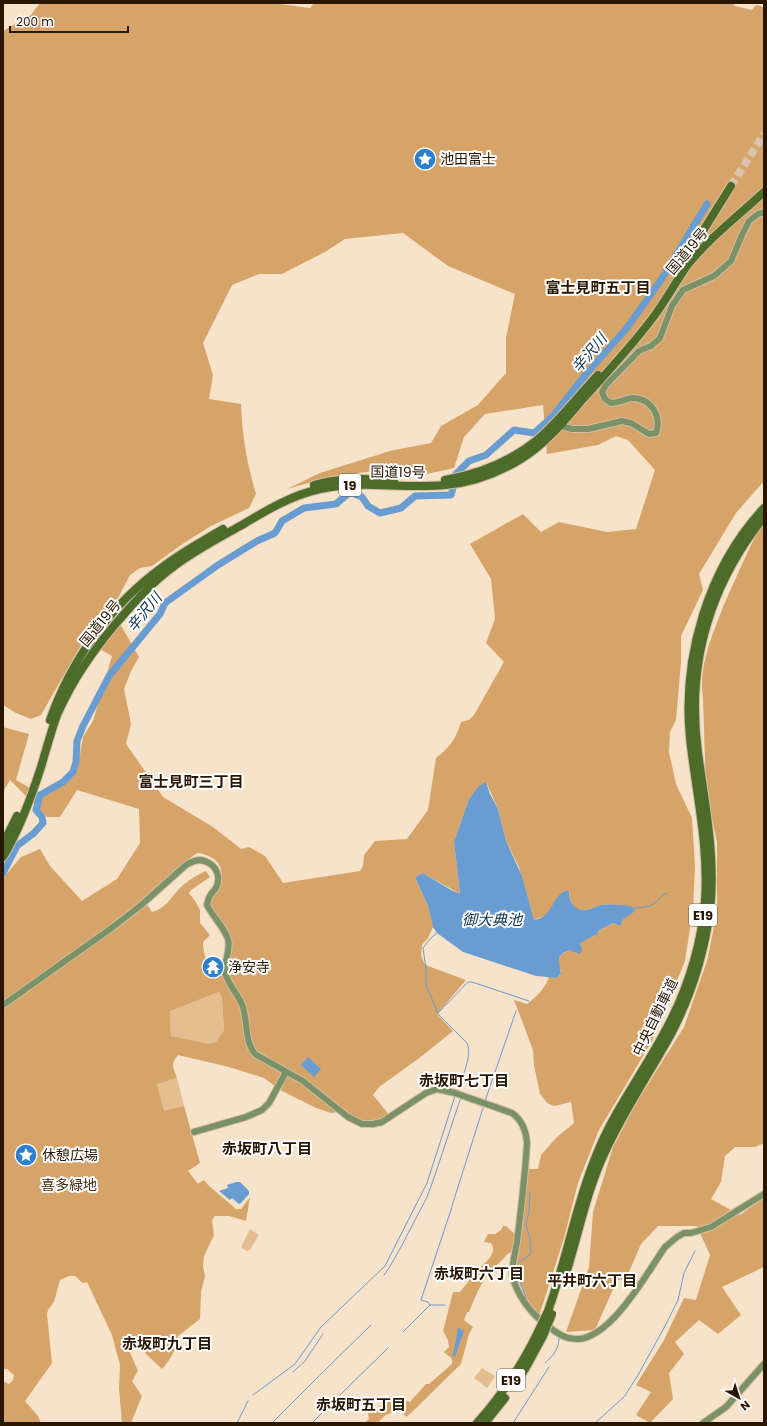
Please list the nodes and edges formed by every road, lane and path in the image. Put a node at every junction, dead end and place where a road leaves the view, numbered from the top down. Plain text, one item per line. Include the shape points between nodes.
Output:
1 (731, 186) tunnel mouth
2 (764, 192) edge
3 (764, 212) edge
4 (557, 424) junction
5 (764, 508) edge
6 (764, 516) edge
7 (3, 844) edge
8 (3, 857) edge
9 (3, 1004) edge
10 (286, 1072) junction
11 (194, 1132) dead end
12 (764, 1194) edge
13 (550, 1313) junction
14 (541, 1334) junction
15 (764, 1364) edge
16 (478, 1423) edge
17 (485, 1423) edge
18 (703, 1423) edge

1 - 4 highway, 国道19号 / 19 via 643,322
2 - 4 highway, 国道19号 / 19 via 704,247 628,349
3 - 4 street via 749,221 731,261 714,276 683,290 672,306 660,338 652,346 639,351 602,392 605,399 611,403 631,398 649,404 656,415 656,433 649,434 631,423 622,421 572,430
4 - 7 highway, 国道19号 / 19 via 519,452 482,472 417,482 362,478 338,480 296,491 267,504 164,566 123,601 76,663 54,709 23,803
4 - 8 highway, 国道19号 / 19 via 540,445 522,458 483,477 444,486 339,486 308,492 265,511 171,568 118,620 77,675 57,716 28,806
5 - 13 highway, 中央自動車道 / E19 via 747,529 722,569 706,606 694,653 690,689 690,737 706,874 703,912 690,974 664,1034 598,1151 586,1184
6 - 13 highway, 中央自動車道 / E19 via 740,550 719,589 703,636 697,670 696,729 712,871 710,909 702,954 692,986 671,1034 626,1110 601,1159 572,1257
9 - 10 street via 113,927 186,865 202,860 216,869 216,888 207,905 228,940 226,976 242,1003 250,1049 260,1058
10 - 11 street via 269,1103 262,1110
10 - 12 street via 304,1081 348,1117 366,1125 382,1122 431,1090 440,1089 512,1113 518,1118 525,1129 527,1153 511,1274 521,1299 532,1314 565,1337 587,1338 605,1327 618,1314 670,1242 684,1233 711,1227
13 - 14 highway, 中央自動車道 / E19, bridge
14 - 16 highway, 中央自動車道 / E19 via 506,1388
14 - 17 highway, 中央自動車道 / E19 via 522,1374
15 - 18 street via 726,1407

